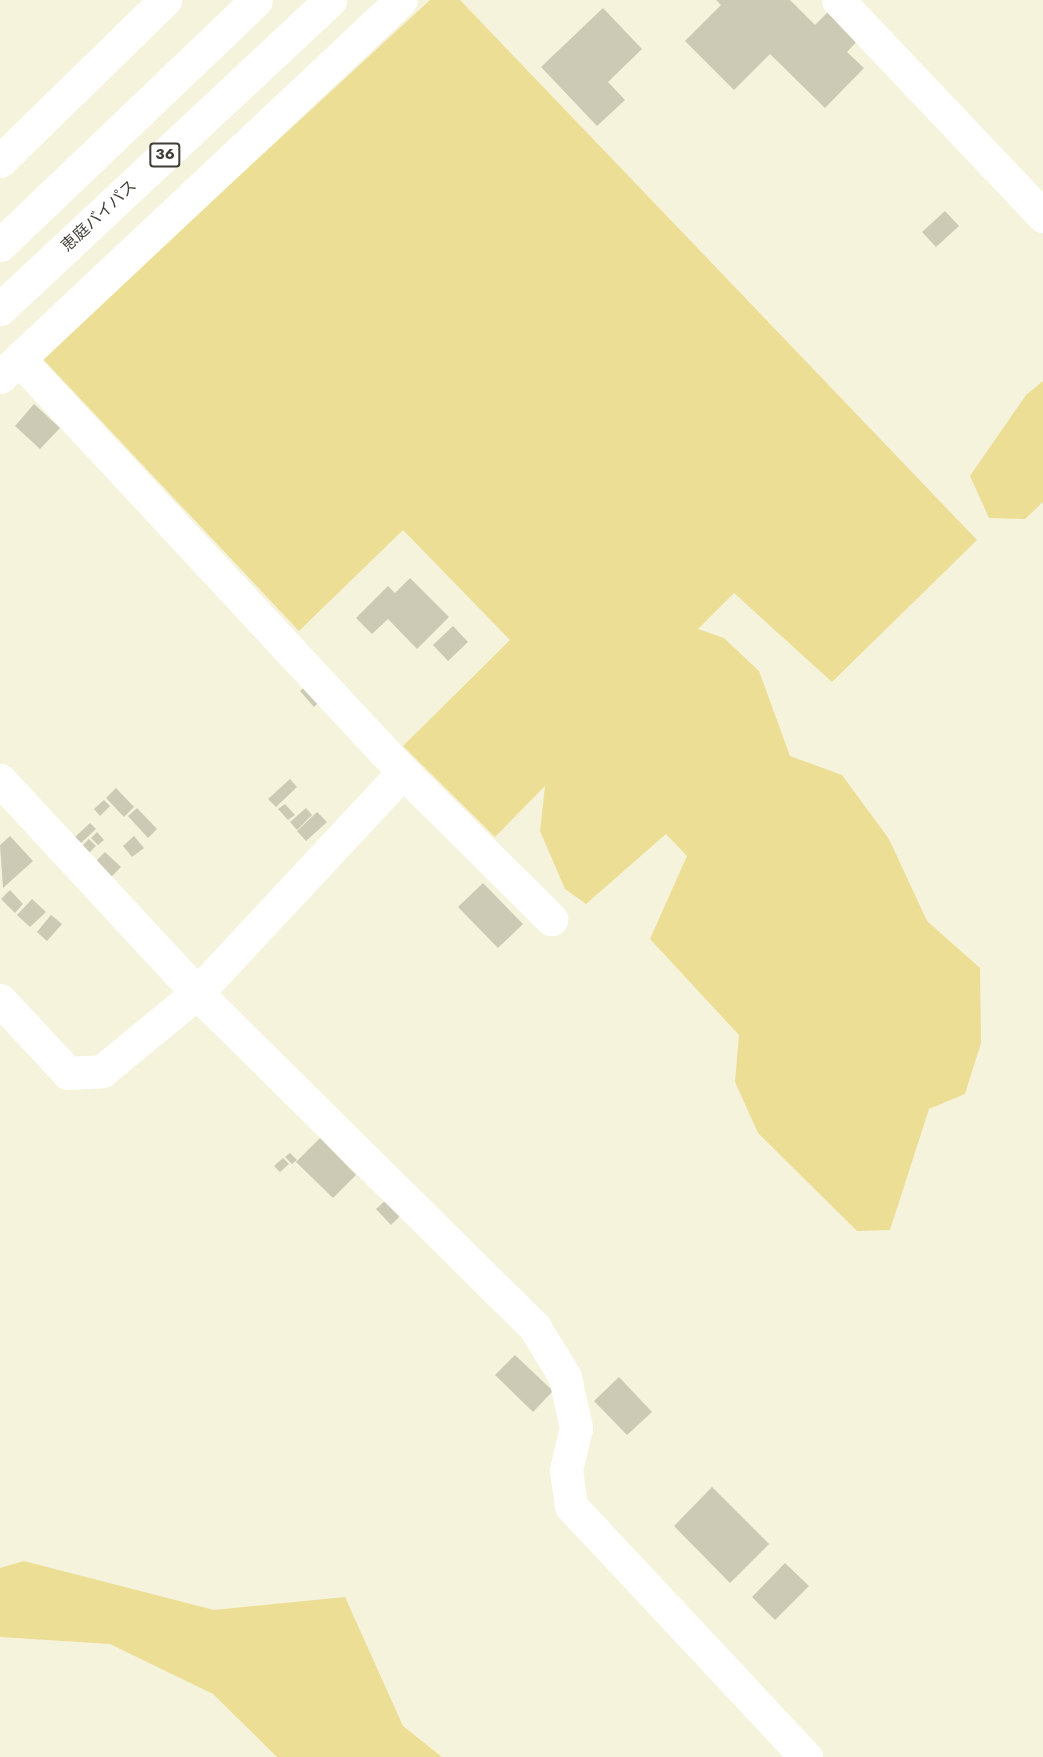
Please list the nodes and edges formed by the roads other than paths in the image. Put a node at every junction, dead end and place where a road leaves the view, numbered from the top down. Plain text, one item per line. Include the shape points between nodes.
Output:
1 (165, 0) edge
2 (256, 0) edge
3 (330, 0) edge
4 (401, 0) edge
5 (838, 0) edge
6 (0, 161) edge
7 (1043, 216) edge
8 (0, 245) edge
9 (0, 309) edge
10 (10, 368) edge
11 (403, 772) junction
12 (0, 780) edge
13 (551, 918) dead end
14 (197, 993) junction
15 (0, 1000) edge
16 (806, 1757) edge

1 - 6 main road
2 - 8 main road
3 - 9 main road, 恵庭バイパス / 36
4 - 10 main road
5 - 7 main road
10 - 11 main road
11 - 13 main road
11 - 14 main road
12 - 14 main road
14 - 15 main road via 102,1071 68,1073
14 - 16 main road via 535,1328 565,1377 572,1407 576,1428 566,1470 571,1506

